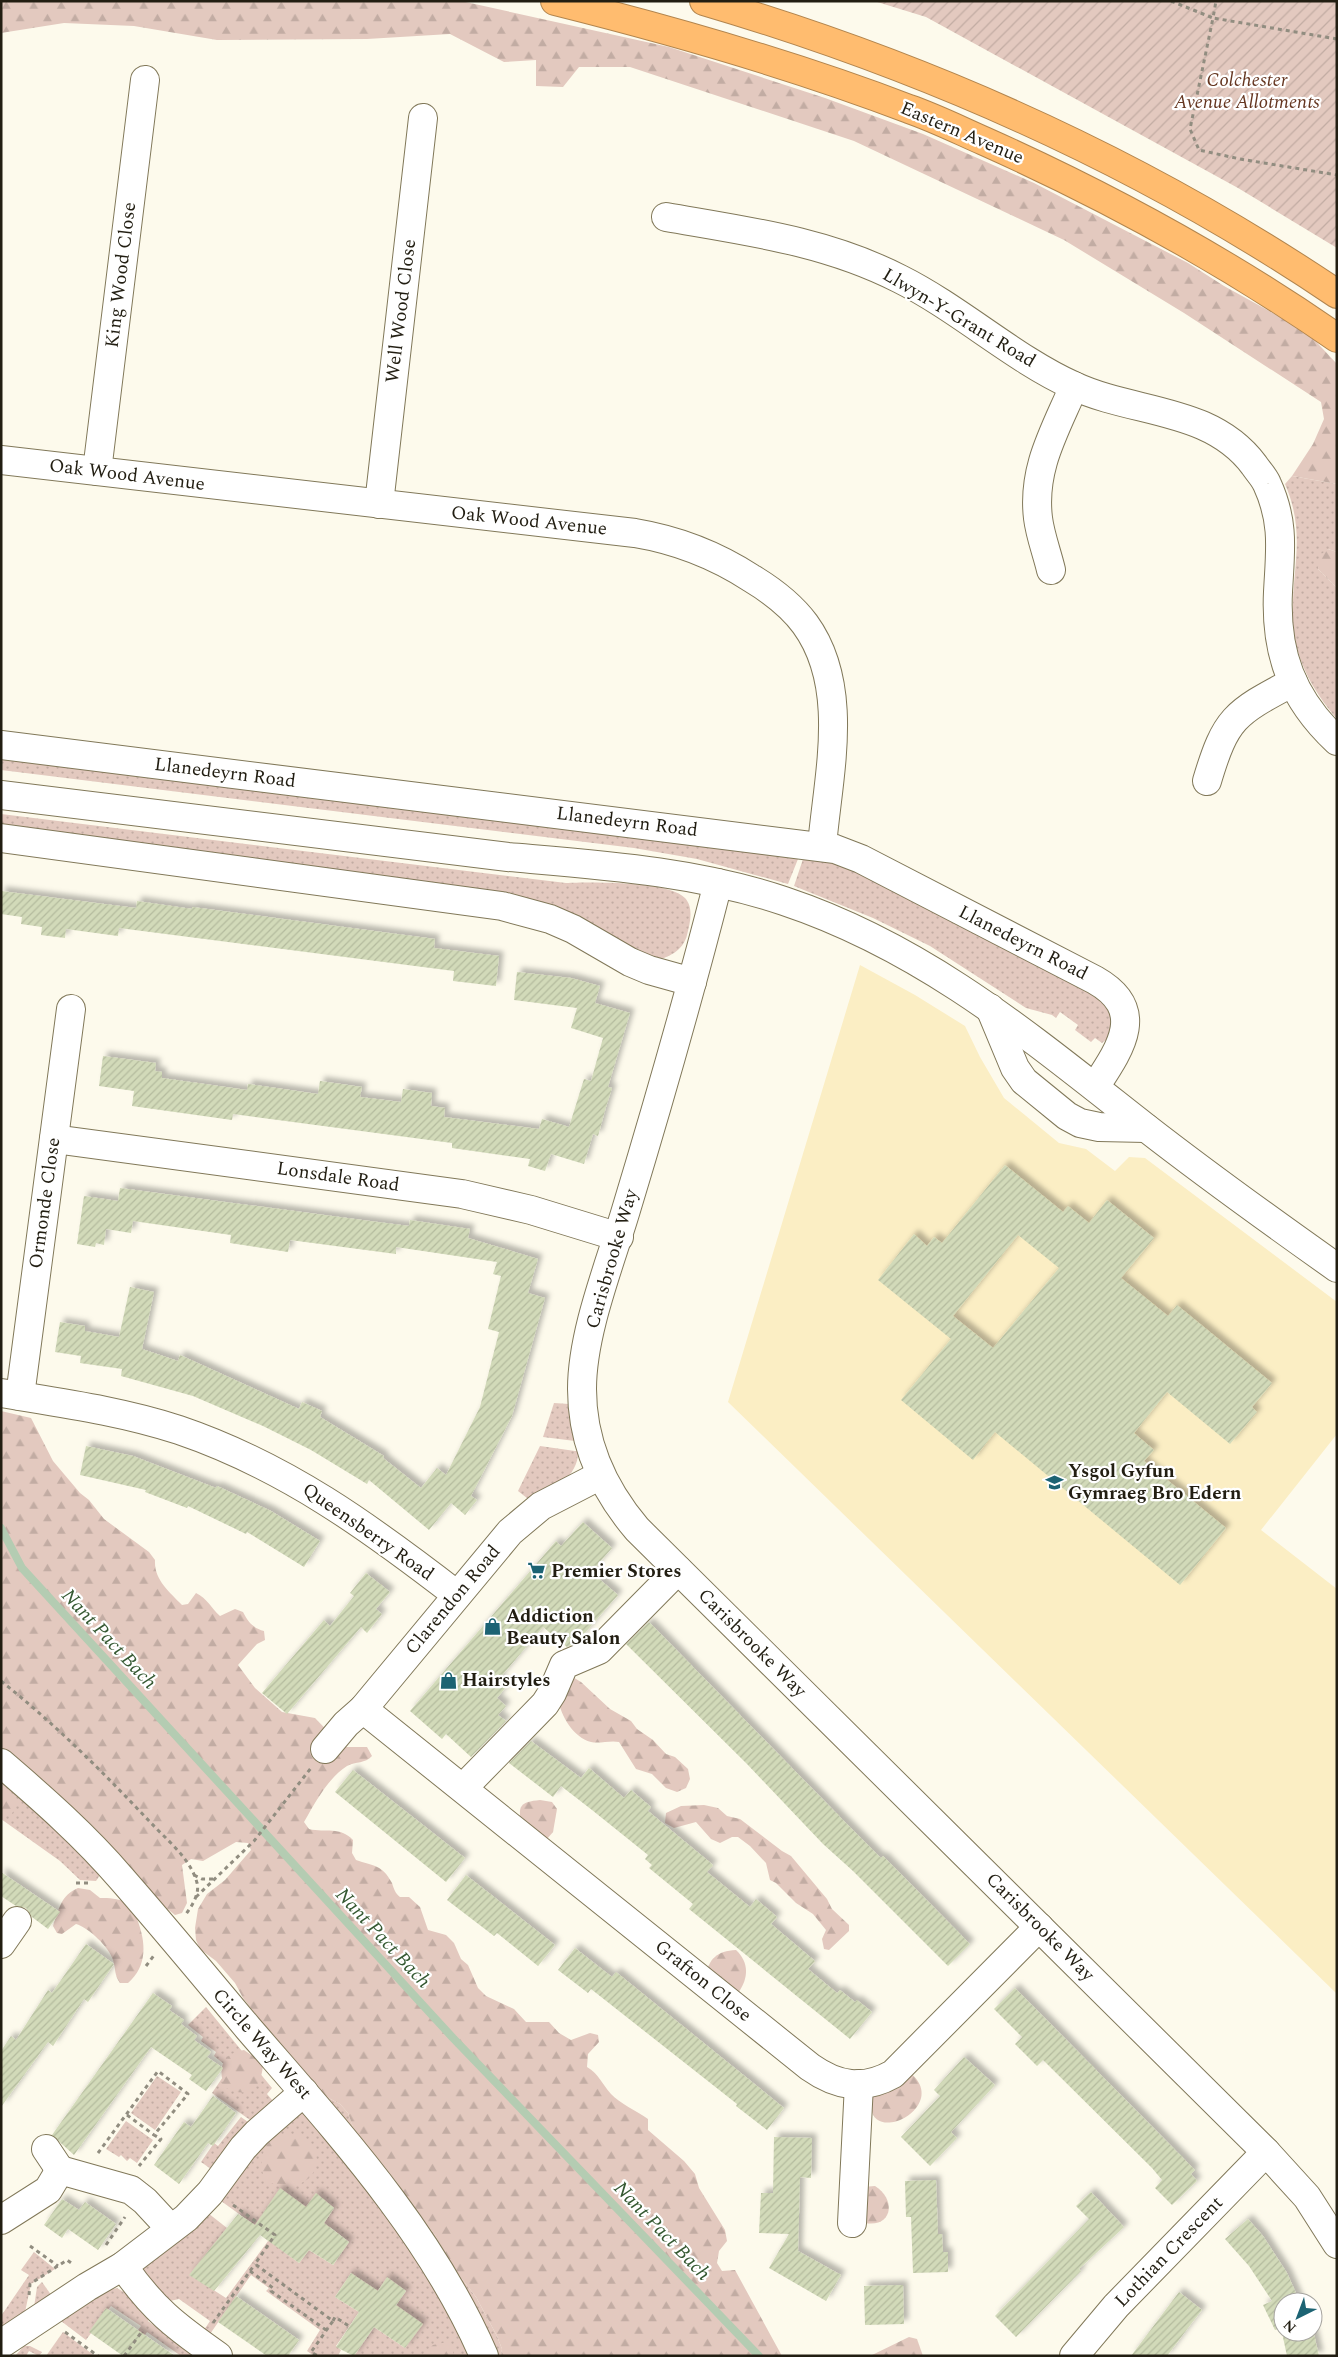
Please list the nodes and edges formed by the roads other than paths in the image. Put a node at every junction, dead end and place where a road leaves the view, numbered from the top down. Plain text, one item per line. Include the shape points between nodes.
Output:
1 (555, 1) edge
2 (704, 1) edge
3 (145, 80) dead end
4 (423, 118) dead end
5 (666, 217) dead end
6 (1337, 294) edge
7 (1337, 338) edge
8 (1074, 386) junction
9 (1, 460) edge
10 (98, 471) junction
11 (379, 504) junction
12 (1051, 570) dead end
13 (1292, 682) junction
14 (1337, 741) edge
15 (1, 745) edge
16 (1207, 781) dead end
17 (1, 795) edge
18 (1, 838) edge
19 (822, 846) junction
20 (718, 883) junction
21 (692, 982) junction
22 (990, 1008) junction
23 (71, 1009) dead end
24 (1095, 1087) junction
25 (1146, 1128) junction
26 (54, 1139) junction
27 (618, 1237) junction
28 (1337, 1268) edge
29 (10, 1395) edge
30 (601, 1475) junction
31 (678, 1570) junction
32 (457, 1595) junction
33 (363, 1709) junction
34 (325, 1749) road end
35 (1, 1763) edge
36 (463, 1788) junction
37 (17, 1921) dead end
38 (1039, 1927) junction
39 (1, 1944) edge
40 (859, 2084) junction
41 (304, 2092) junction
42 (1266, 2152) junction
43 (1, 2220) edge
44 (852, 2222) dead end
45 (171, 2229) junction
46 (1337, 2244) edge
47 (123, 2266) junction
48 (1, 2344) edge
49 (218, 2356) edge
50 (484, 2356) edge
51 (1074, 2356) edge

1 - 7 highway, Eastern Avenue via 774,62 910,109 1042,167 1152,224 1275,295
2 - 6 highway, Eastern Avenue via 921,75 1055,134 1173,193
3 - 10 street, King Wood Close
4 - 11 street, Well Wood Close
5 - 8 street, Llwyn-Y-Grant Road via 786,238 851,256 901,279
8 - 12 street via 1042,459 1037,490 1038,519
8 - 13 street, Llwyn-Y-Grant Road via 1204,424 1225,436 1248,458 1266,482 1279,522 1281,558 1277,624
9 - 10 street, Oak Wood Avenue
10 - 11 street, Oak Wood Avenue
11 - 19 street, Oak Wood Avenue via 661,537 712,555 776,595 805,624 815,640 828,676 832,738
13 - 14 street, Llwyn-Y-Grant Road via 1312,714
13 - 16 street via 1238,715 1220,741
15 - 19 street, Llanedeyrn Road
17 - 20 street via 592,865
18 - 21 street via 511,908 558,922 649,970
19 - 24 street, Llanedeyrn Road via 861,859 1115,993 1125,1014 1124,1036
20 - 21 street, Carisbrooke Way
20 - 22 street via 785,902 864,933 934,970
21 - 27 street, Carisbrooke Way
22 - 24 street
22 - 25 street via 1015,1068 1024,1081 1067,1116 1080,1123 1098,1126
23 - 26 street, Ormonde Close
24 - 25 street
25 - 28 street
26 - 27 street, Lonsdale Road via 462,1194 531,1210
26 - 29 street, Ormonde Close
27 - 30 street, Carisbrooke Way via 583,1364 586,1431
29 - 32 street, Queensberry Road via 154,1423 224,1447 280,1474 340,1509
30 - 31 street, Carisbrooke Way via 626,1516
30 - 32 street, Clarendon Road via 556,1497 525,1518 493,1550
31 - 36 street via 599,1650 564,1664 544,1704
31 - 38 street, Carisbrooke Way
32 - 33 street, Clarendon Road
33 - 34 street, Clarendon Road
33 - 36 street, Grafton Close
35 - 41 street, Circle Way West via 121,1877
36 - 40 street, Grafton Close via 810,2067 839,2083
37 - 39 street
38 - 40 street, Grafton Close via 893,2074 880,2082
38 - 42 street, Carisbrooke Way
40 - 44 street
41 - 45 street via 257,2133 198,2206
41 - 50 street, Circle Way West via 436,2262
42 - 46 street, Carisbrooke Way via 1307,2197
42 - 51 street, Lothian Crescent via 1116,2306
43 - 45 street via 59,2171 131,2190 146,2201
45 - 47 street
47 - 48 street
47 - 49 street via 160,2313

